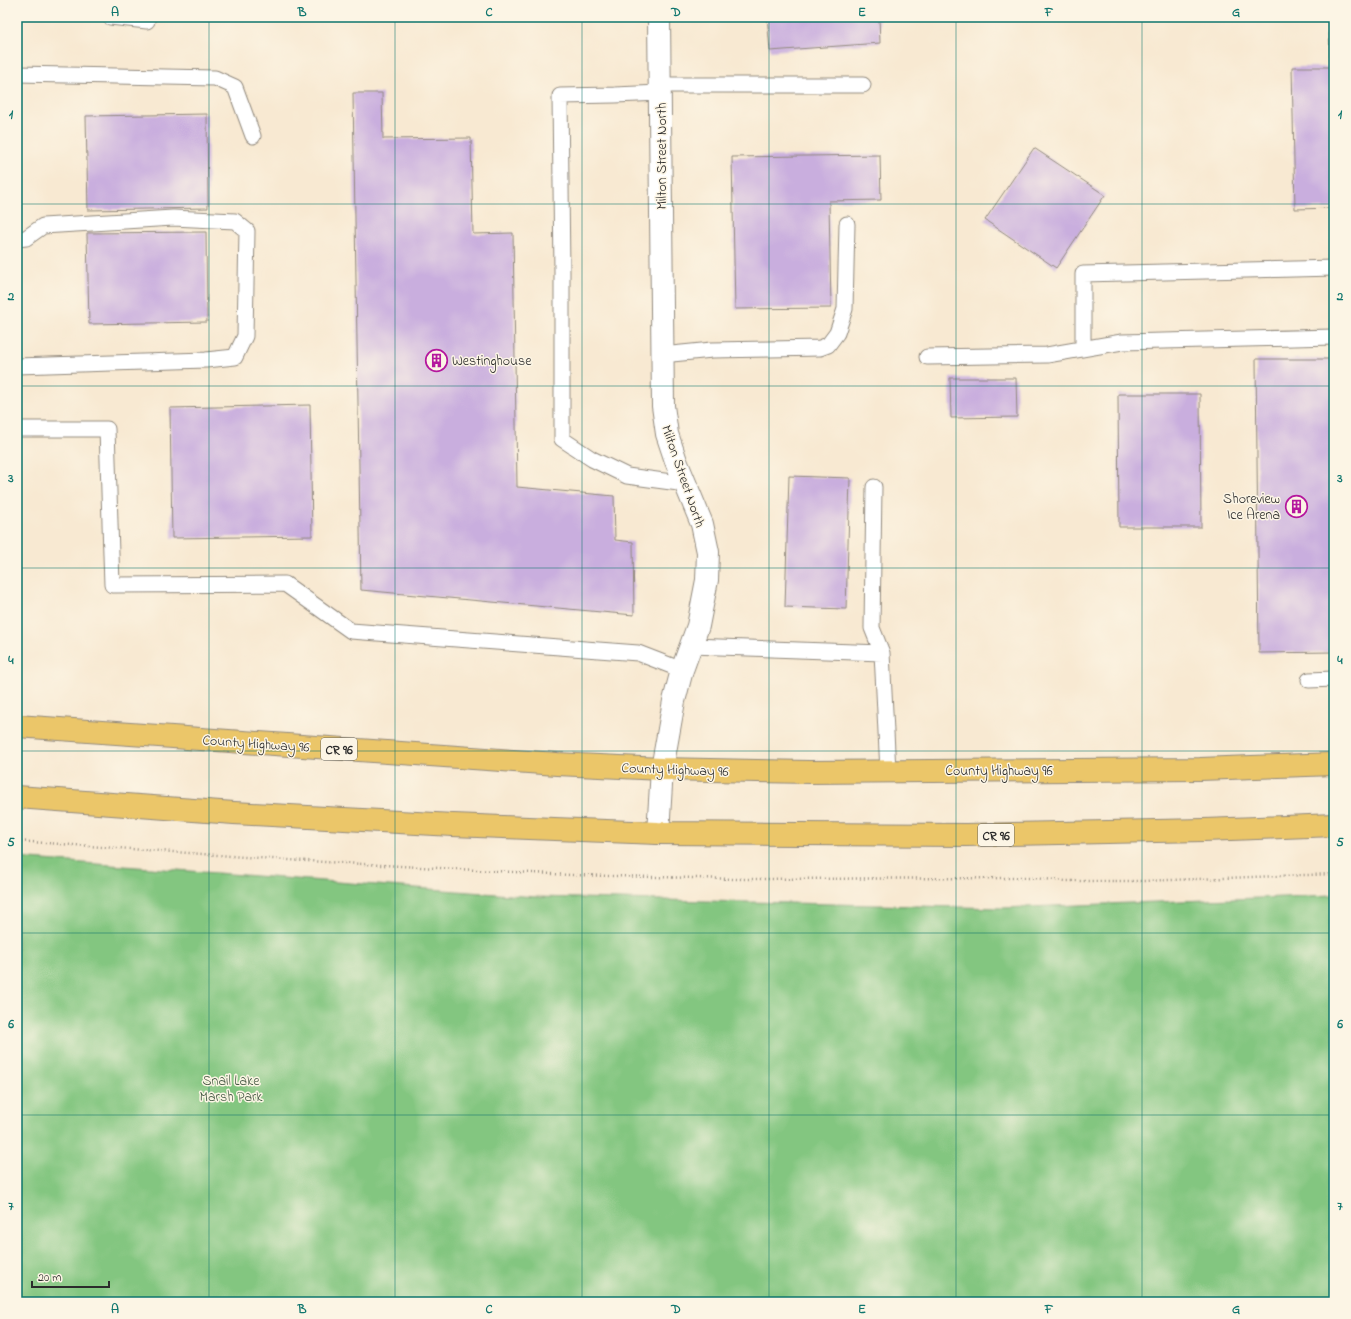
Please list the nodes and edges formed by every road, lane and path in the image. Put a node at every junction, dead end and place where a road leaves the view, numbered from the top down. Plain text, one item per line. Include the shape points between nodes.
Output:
1 (110, 17) edge
2 (659, 17) edge
3 (146, 21) dead end
4 (17, 74) edge
5 (863, 85) dead end
6 (660, 89) junction
7 (253, 136) dead end
8 (847, 224) dead end
9 (17, 239) edge
10 (1334, 268) edge
11 (1334, 337) edge
12 (1083, 349) junction
13 (662, 355) junction
14 (928, 357) dead end
15 (17, 366) edge
16 (17, 429) edge
17 (686, 484) junction
18 (874, 487) dead end
19 (691, 646) junction
20 (882, 653) junction
21 (682, 670) junction
22 (1334, 679) edge
23 (1309, 680) dead end
24 (17, 726) edge
25 (1334, 764) edge
26 (662, 769) junction
27 (888, 771) junction
28 (17, 797) edge
29 (1334, 825) edge
30 (658, 833) junction
31 (17, 841) edge
32 (1334, 874) edge

1 - 3 lane
2 - 6 street, Milton Street North
4 - 7 lane via 215,78 234,87
5 - 6 lane
6 - 13 street, Milton Street North
6 - 17 lane via 615,95 560,96 562,439 592,459 627,476
8 - 13 lane via 845,309 837,333 828,345 820,348 712,350
9 - 15 lane via 26,238 43,226 173,218 235,221 247,231 245,336 234,357
10 - 12 lane via 1083,274
11 - 12 lane via 1122,342
12 - 14 lane via 1047,355
13 - 17 street, Milton Street North via 663,406 668,434
16 - 21 lane via 107,429 112,585 285,584 351,631 638,653
17 - 19 street, Milton Street North via 702,524 708,552 707,580 698,626
18 - 20 lane via 872,628
19 - 20 lane
19 - 21 street, Milton Street North
20 - 27 lane
21 - 26 street, Milton Street North
22 - 23 lane
24 - 26 main road, County Highway 96 / CR 96
25 - 27 main road, County Highway 96 / CR 96
26 - 27 main road, County Highway 96 / CR 96
26 - 30 street, Milton Street North
28 - 30 main road, CR 96 via 250,814
29 - 30 main road, CR 96 via 966,835
31 - 32 path via 296,861 571,875 737,879 1033,878 1066,881 1142,881

